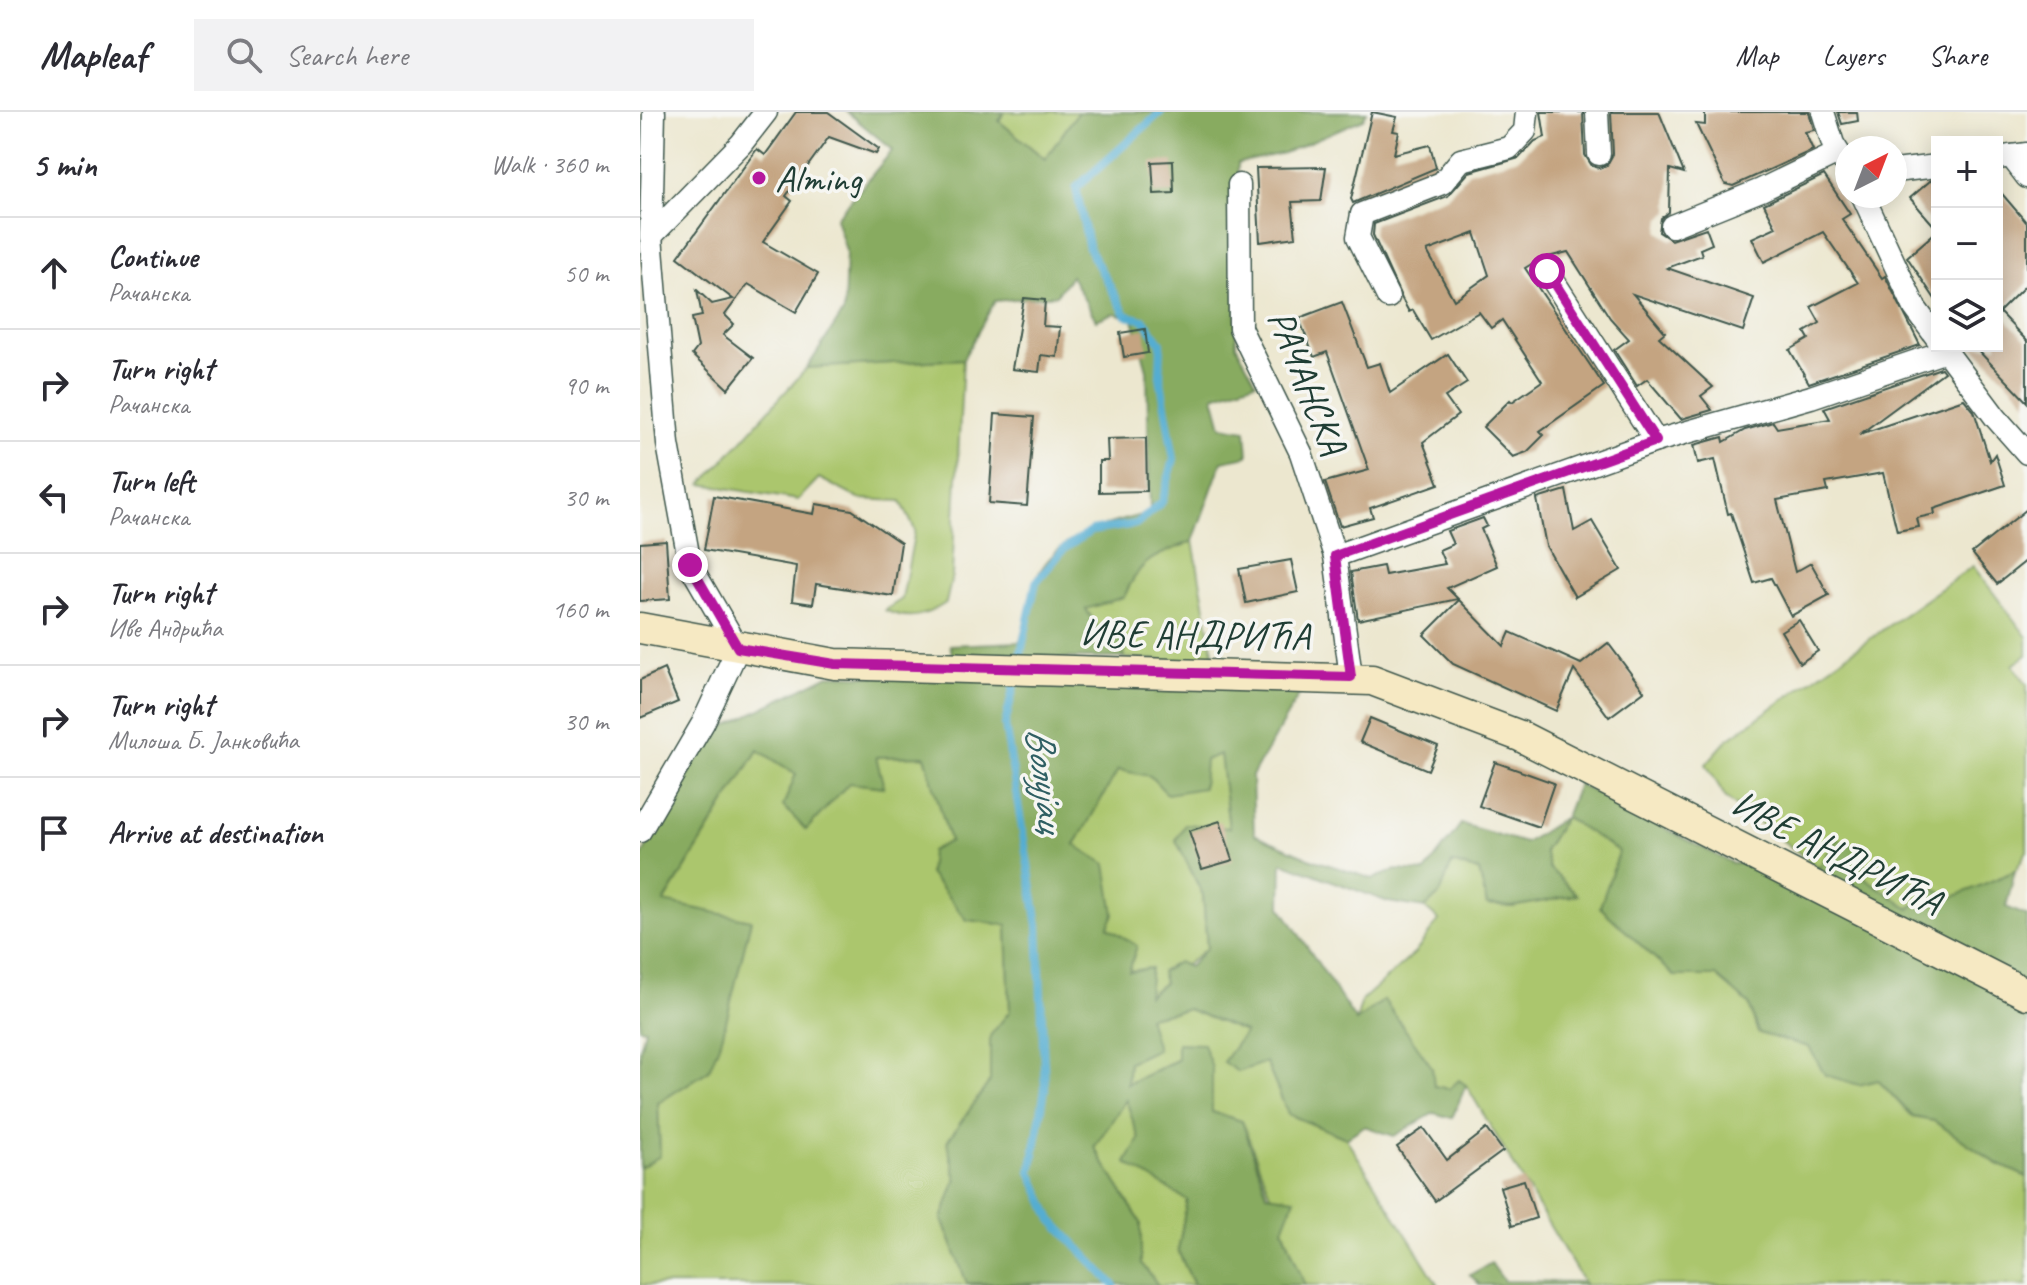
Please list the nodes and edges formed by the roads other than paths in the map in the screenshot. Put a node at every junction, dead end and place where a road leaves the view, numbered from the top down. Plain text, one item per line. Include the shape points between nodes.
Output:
1 (654, 112) edge
2 (766, 112) edge
3 (1527, 112) edge
4 (1597, 112) edge
5 (1823, 112) edge
6 (1835, 142) edge
7 (1599, 154) dead end
8 (2012, 156) edge
9 (1835, 163) edge
10 (1931, 167) edge
11 (1907, 170) edge
12 (2027, 177) edge
13 (1239, 185) dead end
14 (1869, 208) edge
15 (1672, 226) dead end
16 (651, 236) junction
17 (1547, 271) dead end
18 (1388, 297) dead end
19 (1931, 330) edge
20 (1931, 349) edge
21 (1947, 352) edge
22 (1656, 441) junction
23 (2027, 453) edge
24 (1335, 556) junction
25 (640, 628) edge
26 (738, 648) junction
27 (1351, 677) junction
28 (640, 831) edge
29 (2027, 994) edge

1 - 16 street
2 - 16 street
3 - 18 street via 1525,131 1509,148 1461,160 1442,183 1362,214 1358,237
4 - 7 street
5 - 6 street
8 - 12 street
9 - 15 street
10 - 11 street
13 - 24 street, РАЧАНСКА via 1240,328 1301,453
14 - 19 street via 1915,308
16 - 26 street via 668,444 690,565
17 - 22 street
20 - 22 street via 1811,397
21 - 23 street
22 - 24 street
24 - 27 street, РАЧАНСКА
25 - 26 street, ИВЕ АНДРИЋА
26 - 27 street, ИВЕ АНДРИЋА via 835,664
26 - 28 street via 703,723
27 - 29 street, ИВЕ АНДРИЋА via 1372,680 1520,736

